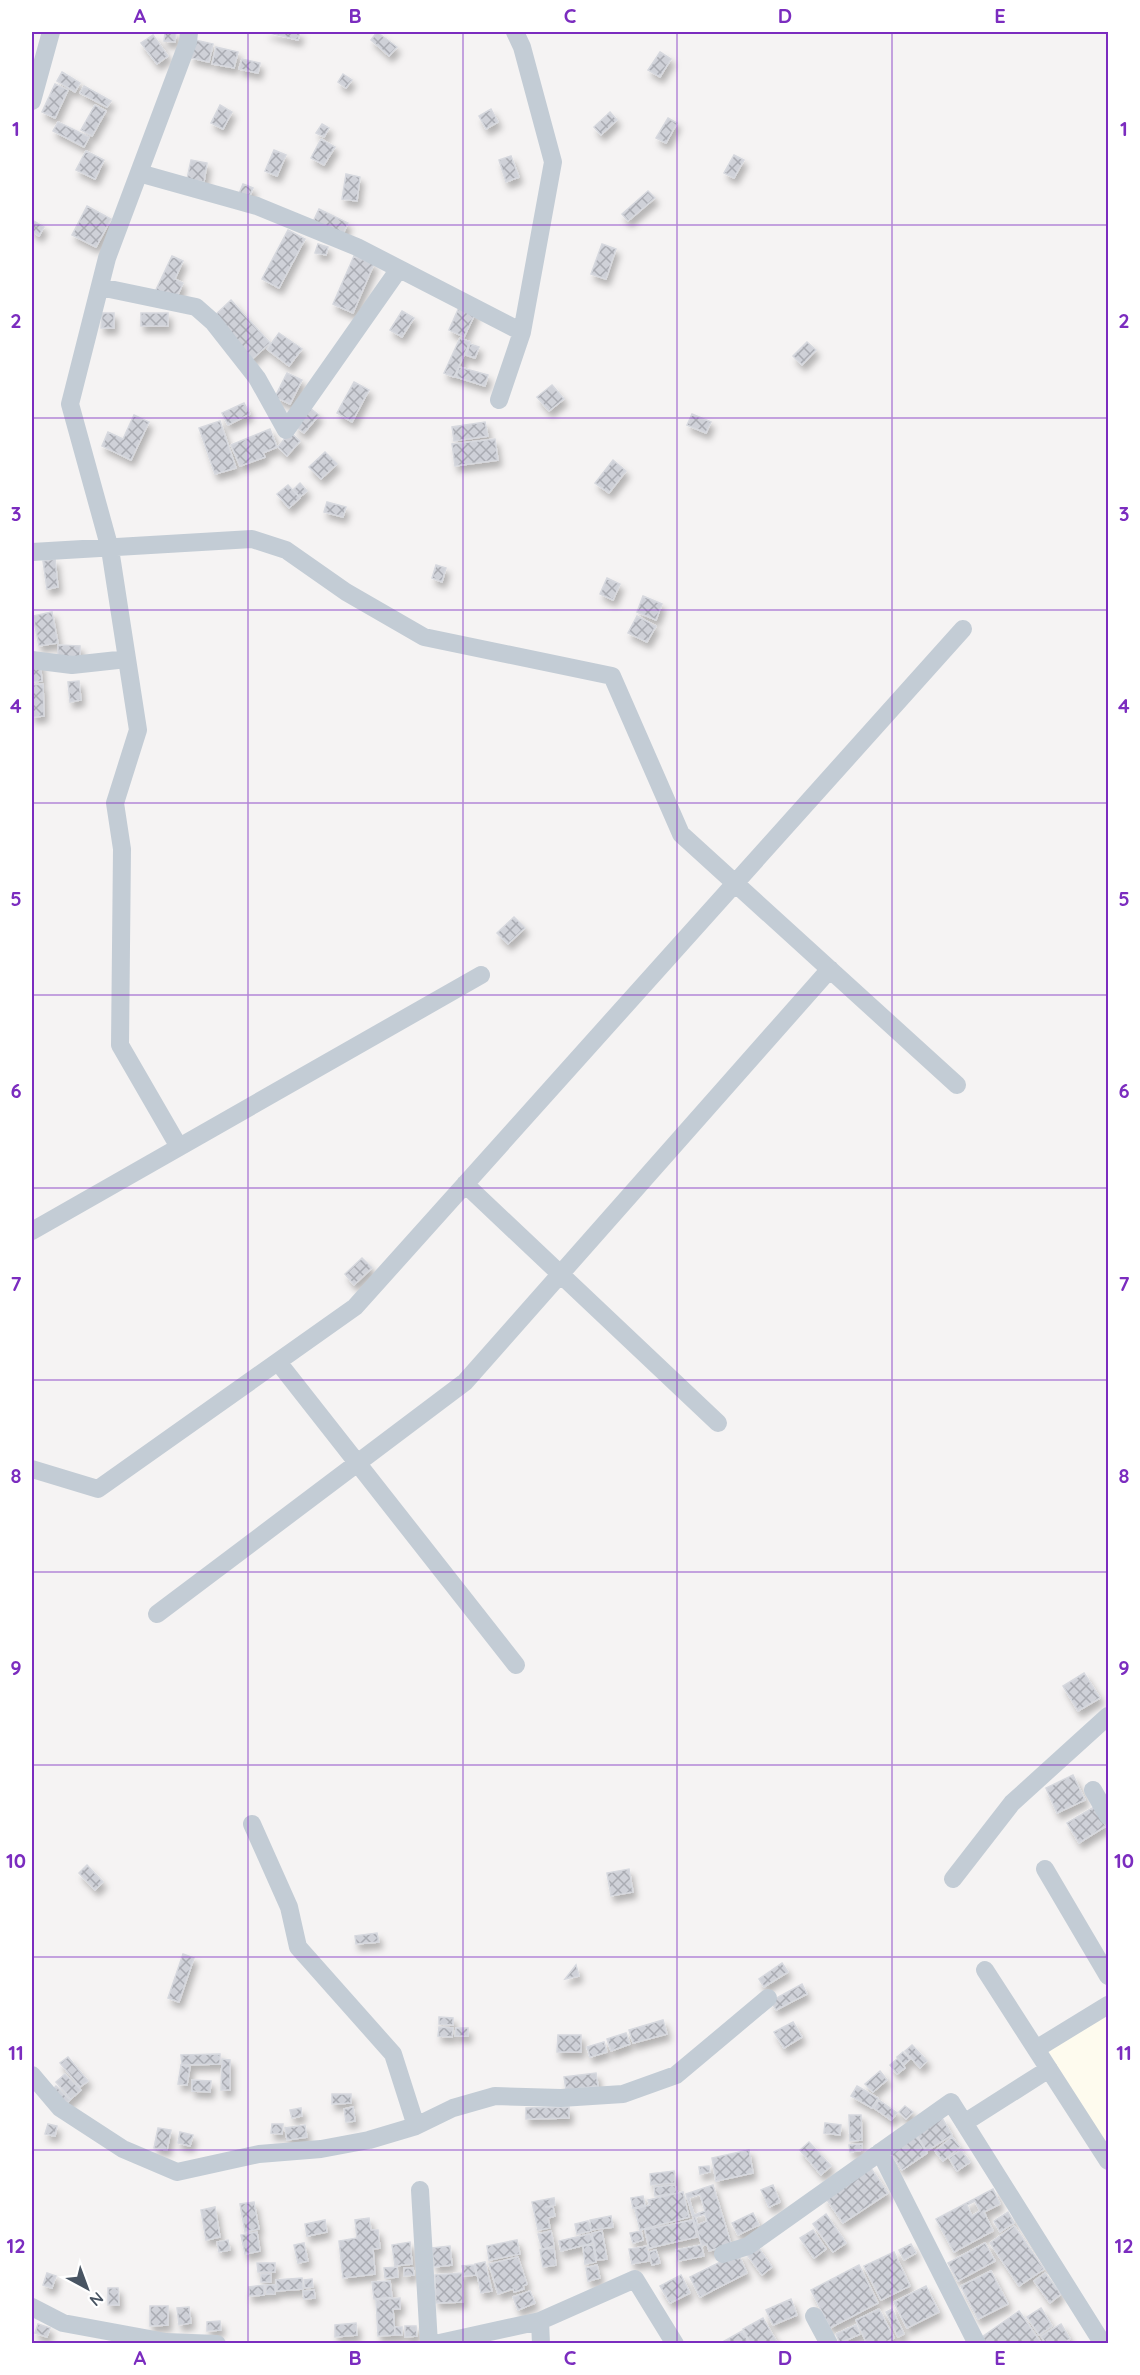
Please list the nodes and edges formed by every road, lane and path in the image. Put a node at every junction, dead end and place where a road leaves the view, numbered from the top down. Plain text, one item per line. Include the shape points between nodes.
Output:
1 (51, 32) edge
2 (189, 32) edge
3 (515, 32) edge
4 (32, 100) edge
5 (139, 173) junction
6 (399, 269) junction
7 (100, 287) junction
8 (522, 332) junction
9 (499, 399) dead end
10 (110, 549) junction
11 (32, 552) edge
12 (963, 628) dead end
13 (127, 659) junction
14 (32, 660) edge
15 (735, 883) junction
16 (830, 969) junction
17 (481, 975) dead end
18 (957, 1085) dead end
19 (179, 1147) junction
20 (465, 1184) junction
21 (32, 1231) edge
22 (560, 1274) junction
23 (278, 1362) junction
24 (718, 1423) dead end
25 (357, 1463) junction
26 (32, 1468) edge
27 (157, 1614) dead end
28 (516, 1665) dead end
29 (1108, 1716) edge
30 (1093, 1790) dead end
31 (1108, 1816) edge
32 (252, 1824) dead end
33 (1045, 1869) dead end
34 (952, 1879) dead end
35 (985, 1970) dead end
36 (1108, 1976) edge
37 (768, 1998) dead end
38 (1108, 2005) edge
39 (1036, 2049) junction
40 (1049, 2068) junction
41 (32, 2075) edge
42 (964, 2123) junction
43 (416, 2126) junction
44 (880, 2152) junction
45 (1108, 2161) edge
46 (420, 2190) dead end
47 (723, 2254) dead end
48 (32, 2307) edge
49 (814, 2316) dead end
50 (540, 2321) junction
51 (217, 2343) edge
52 (429, 2343) edge
53 (435, 2343) edge
54 (542, 2343) edge
55 (675, 2343) edge
56 (829, 2343) edge
57 (977, 2343) edge
58 (1103, 2343) edge

1 - 4 street
2 - 5 street
3 - 8 street via 553,162
5 - 6 street via 257,206 357,247
5 - 7 street
6 - 7 street via 286,430 257,378 213,322 196,307
6 - 8 street
7 - 10 street via 70,404
8 - 9 street
10 - 11 street
10 - 13 street
10 - 15 street via 252,539 286,549 346,592 424,637 612,676 681,834
12 - 15 street
13 - 14 street via 72,665
13 - 19 street via 138,730 115,803 122,849 120,1046
15 - 16 street
15 - 20 street
16 - 18 street
16 - 22 street
17 - 19 street
19 - 21 street
20 - 22 street
20 - 23 street via 355,1307
22 - 24 street
22 - 25 street via 465,1382
23 - 25 street
23 - 26 street via 98,1489
25 - 27 street
25 - 28 street
29 - 34 street via 1012,1803
30 - 31 street
32 - 43 street via 289,1907 298,1947 393,2054
33 - 36 street
35 - 39 street
37 - 43 street via 676,2075 623,2094 561,2098 495,2096 453,2108
38 - 39 street
39 - 40 street
40 - 42 street
40 - 45 street
41 - 43 street via 60,2108 123,2149 177,2172 259,2154 369,2140
42 - 44 street via 951,2102
42 - 58 street
44 - 47 street via 748,2246
44 - 57 street
46 - 52 street
48 - 51 street via 63,2323 166,2342
49 - 56 street
50 - 53 street
50 - 54 street
50 - 55 street via 635,2278

